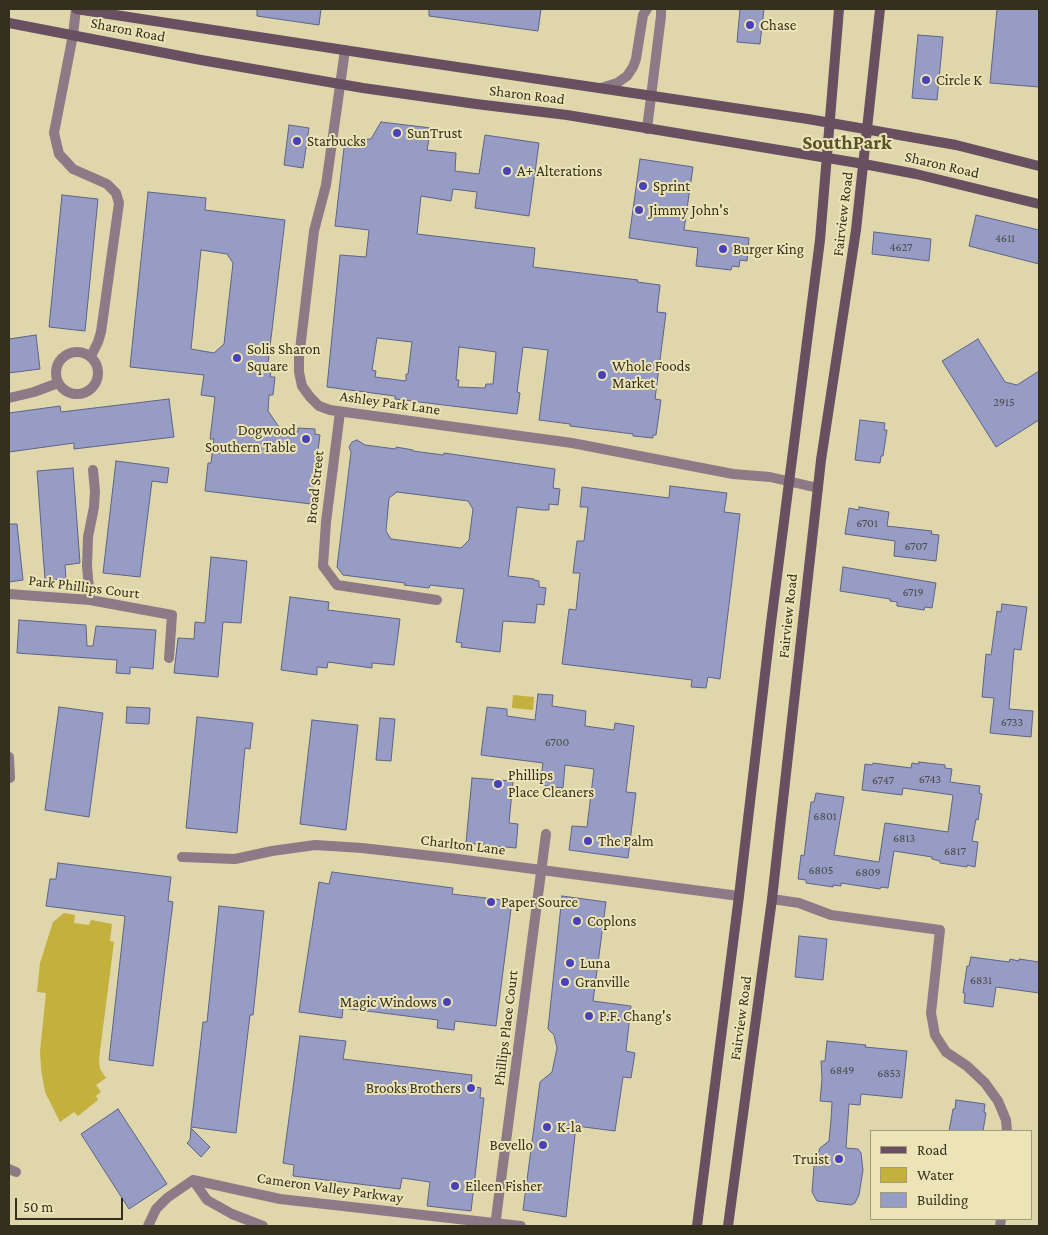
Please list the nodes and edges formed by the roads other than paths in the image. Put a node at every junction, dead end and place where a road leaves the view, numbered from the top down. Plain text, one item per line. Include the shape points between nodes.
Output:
1 (76, 9) edge
2 (647, 9) edge
3 (661, 9) edge
4 (839, 9) edge
5 (880, 9) edge
6 (9, 23) edge
7 (73, 35) junction
8 (345, 50) junction
9 (340, 83) junction
10 (601, 88) junction
11 (651, 96) junction
12 (829, 123) junction
13 (646, 129) junction
14 (868, 129) junction
15 (827, 158) junction
16 (864, 164) junction
17 (1039, 166) edge
18 (1039, 204) edge
19 (91, 356) junction
20 (58, 383) junction
21 (9, 398) edge
22 (340, 412) junction
23 (93, 470) dead end
24 (790, 482) junction
25 (818, 488) junction
26 (9, 594) edge
27 (90, 600) junction
28 (437, 600) dead end
29 (169, 658) dead end
30 (9, 756) edge
31 (10, 778) dead end
32 (546, 834) dead end
33 (182, 856) dead end
34 (541, 870) junction
35 (739, 896) junction
36 (772, 898) junction
37 (1007, 1130) edge
38 (193, 1180) junction
39 (495, 1225) edge
40 (148, 1226) edge
41 (262, 1226) edge
42 (521, 1226) edge
43 (697, 1226) edge
44 (728, 1226) edge

1 - 7 street
1 - 8 main road, Sharon Road
2 - 10 street via 643,15 633,68 617,83
3 - 11 street
4 - 12 main road, Fairview Road
5 - 14 main road, Fairview Road
6 - 7 main road, Sharon Road
7 - 9 main road, Sharon Road
7 - 19 street via 54,132 59,154 73,169 107,184 116,193 119,203 101,332
8 - 9 street, Ashley Park Lane
8 - 10 main road, Sharon Road
9 - 13 main road, Sharon Road
9 - 22 street, Ashley Park Lane via 326,185 314,231 298,358 302,386 310,397 319,406
10 - 11 main road, Sharon Road
11 - 12 main road, Sharon Road
11 - 13 street
12 - 14 main road, Sharon Road
12 - 15 main road, Fairview Road
13 - 15 main road, Sharon Road
14 - 16 main road, Fairview Road
14 - 17 main road, Sharon Road via 973,149
15 - 16 main road, Sharon Road
15 - 24 main road, Fairview Road
16 - 18 main road, Sharon Road
16 - 25 main road, Fairview Road
19 - 20 street via 75,351 67,354 57,366
19 - 20 street via 99,371 94,387 87,392 71,394
20 - 21 street
22 - 24 street, Ashley Park Lane via 572,443
22 - 28 street, Broad Street via 323,566 338,585
23 - 27 street via 95,499 88,536 87,566
24 - 25 street, Ashley Park Lane
24 - 35 main road, Fairview Road
25 - 36 main road, Fairview Road
26 - 27 street, Park Phillips Court
27 - 29 street, Park Phillips Court via 172,615
30 - 31 street
32 - 34 street, Phillips Place Court
33 - 34 street, Charlton Lane via 235,859 315,845
34 - 35 street, Charlton Lane
34 - 39 street, Phillips Place Court
35 - 43 main road, Fairview Road
36 - 37 street via 799,903 831,915 940,930 931,1013 935,1035 946,1052 985,1083 998,1101
36 - 44 main road, Fairview Road
38 - 39 street, Cameron Valley Parkway via 280,1200
38 - 40 street via 156,1209
38 - 41 street via 207,1200
39 - 42 street, Cameron Valley Parkway

